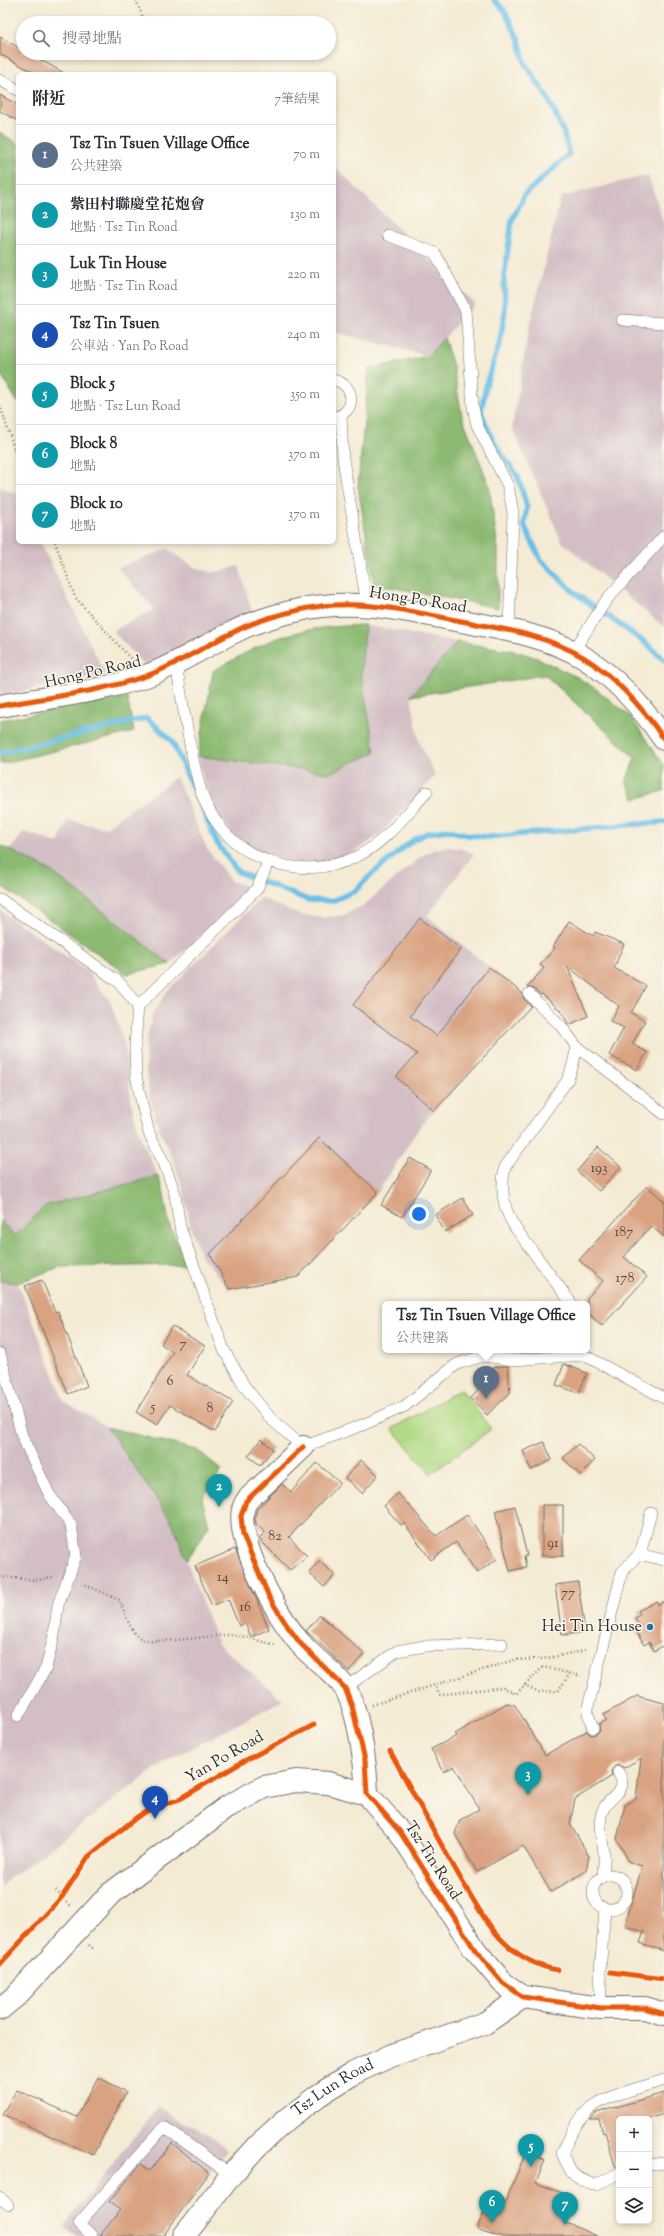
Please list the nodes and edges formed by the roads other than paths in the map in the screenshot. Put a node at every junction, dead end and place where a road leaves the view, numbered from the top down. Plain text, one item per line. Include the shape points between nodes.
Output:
1 (0, 80) edge
2 (16, 89) edge
3 (387, 235) dead end
4 (622, 320) dead end
5 (664, 323) edge
6 (336, 381) edge
7 (338, 416) edge
8 (664, 536) edge
9 (367, 605) junction
10 (509, 630) junction
11 (573, 652) junction
12 (176, 664) junction
13 (0, 706) edge
14 (664, 739) edge
15 (427, 792) dead end
16 (268, 862) junction
17 (0, 899) edge
18 (529, 994) dead end
19 (138, 1006) junction
20 (576, 1047) junction
21 (664, 1114) edge
22 (570, 1301) edge
23 (575, 1353) edge
24 (586, 1353) edge
25 (0, 1354) edge
26 (664, 1398) edge
27 (303, 1447) junction
28 (651, 1513) dead end
29 (639, 1554) junction
30 (664, 1560) edge
31 (502, 1644) dead end
32 (345, 1688) junction
33 (18, 1716) dead end
34 (593, 1728) dead end
35 (618, 1772) dead end
36 (367, 1794) junction
37 (602, 1876) junction
38 (604, 1909) junction
39 (523, 1997) junction
40 (601, 2008) junction
41 (0, 2009) edge
42 (664, 2014) edge
43 (664, 2080) edge
44 (664, 2163) edge
45 (652, 2164) edge
46 (232, 2175) junction
47 (616, 2175) edge
48 (92, 2236) edge
49 (184, 2236) edge

1 - 2 lane
3 - 10 lane via 435,253 466,311 473,407 476,419 508,486 513,513
4 - 5 lane
6 - 7 lane via 345,385 351,395 350,407
7 - 9 lane via 342,459
8 - 11 lane via 607,599
9 - 10 street, Hong Po Road via 396,608
9 - 12 street, Hong Po Road via 325,606 279,614 234,631
10 - 11 street, Hong Po Road via 528,634
11 - 14 street, Hong Po Road via 607,674 629,694
12 - 13 street, Hong Po Road via 119,684
12 - 16 lane via 188,739 207,808 232,841
15 - 16 lane via 382,840 356,857 328,866 297,868
16 - 19 lane via 257,889
17 - 19 lane via 119,982
18 - 20 lane via 561,1026
19 - 27 lane via 136,1075 142,1104 150,1133 175,1194 180,1227 224,1350 245,1387 271,1419
20 - 21 lane
20 - 22 lane via 567,1081 512,1156 505,1167 502,1180 504,1206 508,1218
23 - 27 lane via 513,1360 483,1356 457,1364 405,1406
24 - 26 lane
25 - 33 lane via 22,1436 49,1494 71,1525 76,1556 58,1605 46,1668
27 - 32 street via 246,1501 241,1516 243,1535 269,1597 300,1643
28 - 29 lane
29 - 30 lane
29 - 34 lane via 622,1572 588,1707
31 - 32 lane via 425,1646 397,1651
32 - 36 street via 365,1760
35 - 37 lane via 621,1778 620,1790 604,1808 600,1826 604,1856
36 - 39 street, Tsz Tin Road via 400,1832 474,1950 503,1983
36 - 41 street via 328,1783 296,1781 264,1787 227,1807 110,1894 16,1996
37 - 38 lane via 594,1884 592,1896
37 - 38 lane via 619,1877 626,1886 629,1899 616,1909
38 - 40 lane via 600,1972
39 - 40 street, Tsz Tin Road
39 - 46 street, Tsz Lun Road via 485,2023 390,2056 319,2094 258,2146
40 - 42 street, Tsz Tin Road via 646,2008
43 - 47 lane via 600,2102 587,2111 562,2153 575,2177 596,2185
44 - 45 lane
46 - 48 lane via 164,2127 79,2223
46 - 49 street, Tsz Lun Road

